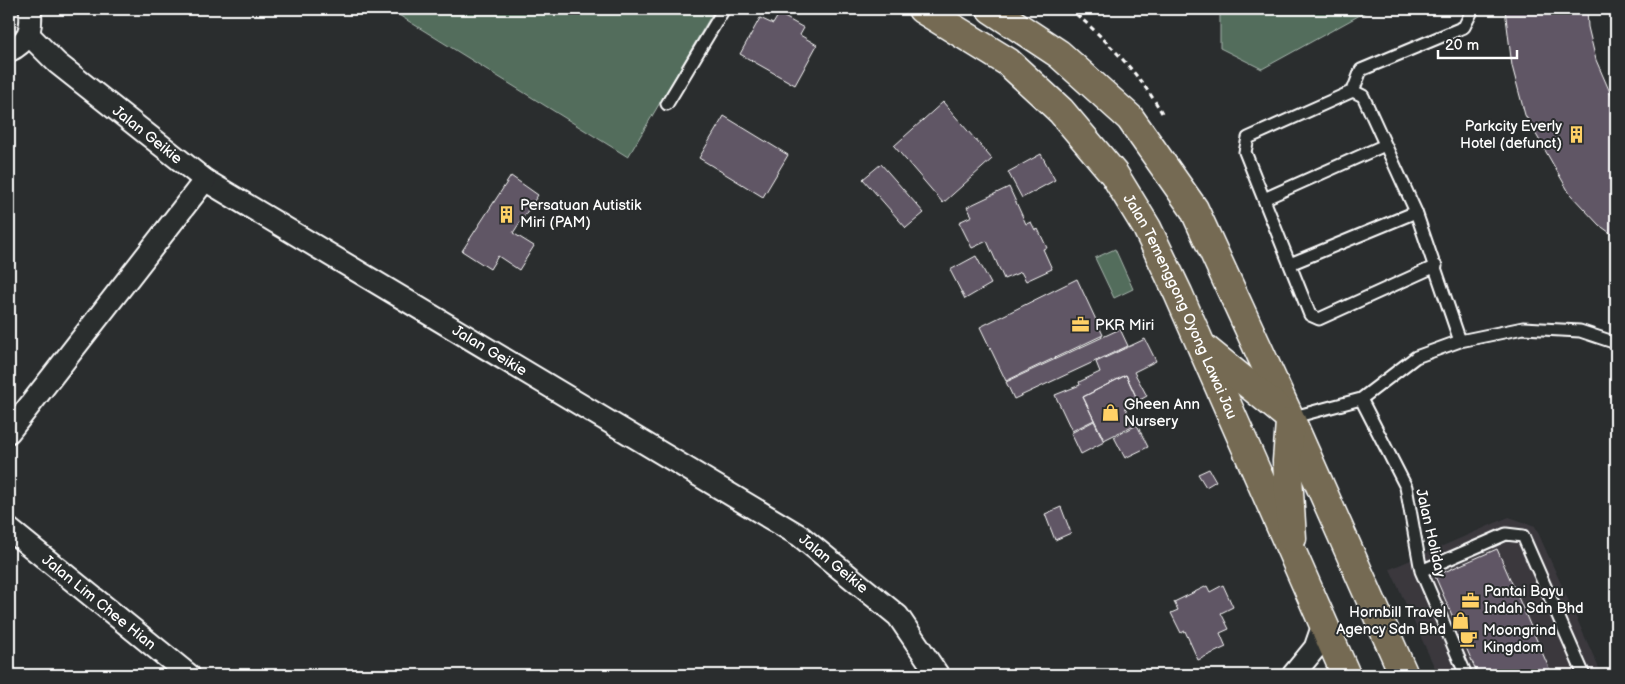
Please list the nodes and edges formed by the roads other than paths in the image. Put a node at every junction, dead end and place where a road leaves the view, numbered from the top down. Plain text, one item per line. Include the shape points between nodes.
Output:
1 (30, 9) edge
2 (724, 9) edge
3 (922, 9) edge
4 (990, 9) edge
5 (1473, 9) edge
6 (29, 35) junction
7 (9, 51) edge
8 (1353, 91) junction
9 (667, 104) dead end
10 (1385, 145) junction
11 (205, 180) junction
12 (1264, 199) junction
13 (1416, 212) junction
14 (1290, 264) junction
15 (1436, 266) junction
16 (1460, 341) junction
17 (1616, 343) edge
18 (1201, 346) junction
19 (1361, 399) junction
20 (1290, 418) junction
21 (9, 432) edge
22 (9, 529) edge
23 (1293, 557) junction
24 (1421, 571) junction
25 (1323, 625) junction
26 (189, 675) edge
27 (938, 675) edge
28 (1293, 675) edge
29 (1346, 675) edge
30 (1404, 675) edge
31 (1466, 675) edge
32 (1584, 675) edge

1 - 6 street
2 - 9 lane
3 - 18 main road, Jalan Temenggong Oyong Lawai Jau via 1008,62 1061,111 1114,174 1147,228
4 - 20 main road via 1059,54 1130,118 1194,209
5 - 8 lane via 1464,27 1361,70
6 - 7 street
6 - 11 street, Jalan Geikie via 57,63
8 - 10 lane via 1363,96
8 - 12 lane via 1248,138 1245,152
10 - 12 lane
10 - 13 lane
11 - 21 street
11 - 27 street, Jalan Geikie via 800,536 898,616
12 - 14 lane
13 - 14 lane
13 - 15 lane
14 - 15 lane via 1310,315 1319,319
15 - 16 lane
16 - 17 lane via 1523,328 1580,331
16 - 19 lane via 1416,357
18 - 20 main road
18 - 23 main road, Jalan Temenggong Oyong Lawai Jau
19 - 20 lane
19 - 24 lane, Jalan Holiday via 1406,487
20 - 23 main road via 1287,460
20 - 30 main road
22 - 26 street, Jalan Lim Chee Hian
23 - 25 main road, Jalan Temenggong Oyong Lawai Jau
24 - 31 lane, Jalan Holiday
24 - 32 lane via 1506,534 1523,536
25 - 28 street via 1315,648
25 - 29 main road, Jalan Temenggong Oyong Lawai Jau

